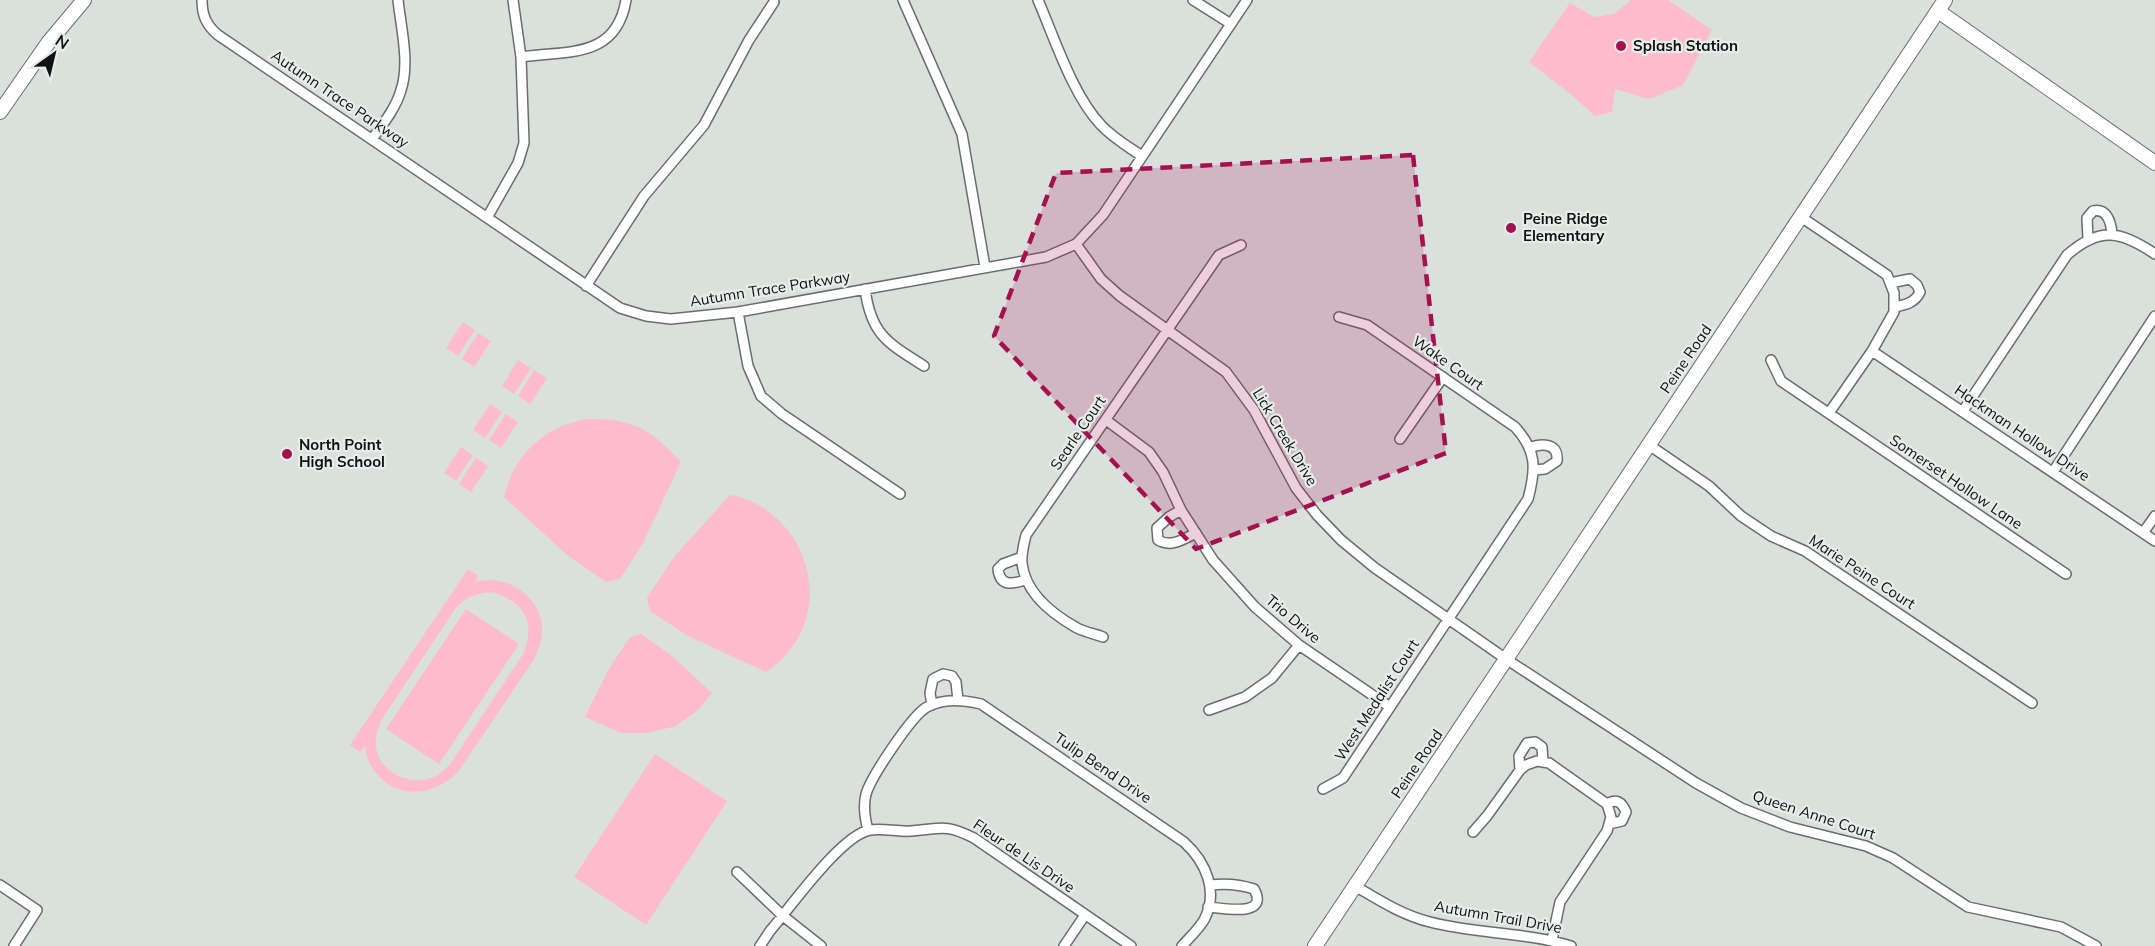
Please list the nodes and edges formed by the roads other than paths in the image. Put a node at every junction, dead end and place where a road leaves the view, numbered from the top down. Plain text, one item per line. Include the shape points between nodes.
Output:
1 (84, 0) edge
2 (202, 0) edge
3 (398, 0) edge
4 (513, 0) edge
5 (626, 0) edge
6 (903, 0) edge
7 (1038, 0) edge
8 (1193, 0) edge
9 (1247, 0) edge
10 (774, 2) dead end
11 (1942, 6) edge
12 (1231, 24) junction
13 (521, 57) junction
14 (0, 112) edge
15 (372, 139) junction
16 (1142, 156) junction
17 (2155, 163) edge
18 (488, 216) junction
19 (1801, 217) junction
20 (2112, 234) junction
21 (2088, 239) junction
22 (1076, 244) junction
23 (1241, 245) dead end
24 (2155, 254) edge
25 (985, 267) junction
26 (1890, 283) junction
27 (586, 286) junction
28 (865, 289) junction
29 (1894, 307) junction
30 (738, 312) junction
31 (2155, 316) edge
32 (1338, 317) dead end
33 (1167, 328) junction
34 (1872, 351) junction
35 (1771, 360) dead end
36 (924, 366) dead end
37 (1443, 377) junction
38 (1962, 411) junction
39 (1829, 413) junction
40 (1106, 420) junction
41 (1400, 439) dead end
42 (1649, 445) junction
43 (1529, 448) junction
44 (1534, 470) junction
45 (2053, 472) junction
46 (900, 494) dead end
47 (1181, 510) junction
48 (2155, 516) edge
49 (1196, 533) junction
50 (2143, 533) junction
51 (2155, 541) edge
52 (1022, 557) junction
53 (2066, 574) dead end
54 (1026, 580) junction
55 (1448, 619) junction
56 (1103, 637) dead end
57 (1299, 645) junction
58 (1506, 659) junction
59 (958, 700) junction
60 (2031, 703) dead end
61 (932, 705) junction
62 (1390, 707) junction
63 (1209, 710) dead end
64 (1543, 762) junction
65 (1520, 770) junction
66 (1323, 789) dead end
67 (1607, 804) junction
68 (1609, 824) junction
69 (868, 830) junction
70 (1473, 831) dead end
71 (737, 872) dead end
72 (0, 885) edge
73 (1210, 885) junction
74 (1355, 886) junction
75 (1208, 907) junction
76 (1085, 915) junction
77 (783, 916) junction
78 (1552, 940) junction
79 (14, 946) edge
80 (760, 946) edge
81 (821, 946) edge
82 (1064, 946) edge
83 (1131, 946) edge
84 (1182, 946) edge
85 (1316, 946) edge
86 (1571, 946) edge
87 (2096, 946) edge

1 - 14 street
2 - 15 street, Autumn Trace Parkway via 204,18 218,35
3 - 15 street via 403,55 401,90
4 - 13 street
5 - 13 street via 609,37 591,49
6 - 25 street via 962,134
7 - 16 street via 1094,116 1112,136
8 - 12 street
9 - 12 street, Autumn Trace Parkway
10 - 27 street via 704,124 644,196
11 - 17 street, Peine Road
11 - 19 street, Peine Road
12 - 16 street, Autumn Trace Parkway
13 - 18 street via 524,142 518,163
15 - 18 street, Autumn Trace Parkway
16 - 22 street, Autumn Trace Parkway via 1103,215
18 - 27 street, Autumn Trace Parkway
19 - 26 street via 1887,275
19 - 42 street, Peine Road
20 - 21 street
20 - 21 street via 2104,212 2093,211 2087,218
20 - 24 street via 2133,239
21 - 38 street via 2067,255
22 - 25 street, Autumn Trace Parkway via 1046,257
22 - 33 street, Lick Creek Drive via 1101,279
23 - 33 street, Searle Court via 1219,255
25 - 28 street, Autumn Trace Parkway
26 - 29 street
26 - 29 street via 1910,279 1920,292 1917,299
27 - 30 street, Autumn Trace Parkway via 620,309 646,316 671,319
28 - 30 street, Autumn Trace Parkway
28 - 36 street via 868,312 888,343
29 - 34 street
30 - 46 street via 748,366 761,396
31 - 45 street
32 - 37 street, Wake Court via 1367,325
33 - 40 street, Searle Court
33 - 55 street, Lick Creek Drive via 1226,372 1254,410 1296,488 1330,529 1375,568
34 - 38 street, Hackman Hollow Drive
34 - 39 street
35 - 39 street, Somerset Hollow Lane via 1781,381
37 - 41 street
37 - 43 street, Wake Court via 1515,427
38 - 45 street, Hackman Hollow Drive
39 - 53 street, Somerset Hollow Lane
40 - 47 street, Trio Drive via 1149,452
40 - 52 street, Searle Court via 1026,535
42 - 58 street, Peine Road
42 - 60 street, Marie Peine Court via 1709,486 1741,516 1771,536 1805,550
43 - 44 street, Wake Court
43 - 44 street via 1547,445 1558,454 1552,466
44 - 55 street, Wake Court via 1528,499
45 - 50 street, Hackman Hollow Drive
47 - 49 street, Trio Drive
47 - 49 street via 1157,528 1158,540 1164,544 1178,542
48 - 50 street
49 - 57 street, Trio Drive via 1213,560 1255,608
50 - 51 street, Hackman Hollow Drive
52 - 54 street, Searle Court
52 - 54 street via 1003,564 999,575 1009,584
54 - 56 street, Searle Court via 1041,602 1077,628
55 - 58 street, Lick Creek Drive
55 - 62 street, West Medalist Court
57 - 62 street, Trio Drive
57 - 63 street via 1272,678 1245,697
58 - 74 street, Peine Road
58 - 87 street, Queen Anne Court via 1741,808 1790,827 1866,846 1893,858 1968,907 2061,927
59 - 61 street, Tulip Bend Drive
59 - 61 street via 956,682 952,676 943,674 933,679
59 - 73 street, Tulip Bend Drive via 981,704 1184,842 1196,853
61 - 69 street, Tulip Bend Drive via 912,720 874,776 866,794 864,814
62 - 66 street, West Medalist Court via 1343,778
64 - 65 street
64 - 65 street via 1542,747 1527,742 1519,756
64 - 67 street
65 - 70 street
67 - 68 street
67 - 68 street via 1618,801 1626,812 1622,821
68 - 78 street via 1560,902
69 - 76 street, Fleur de Lis Drive via 913,831 937,826 957,829
69 - 77 street via 846,842
71 - 77 street
72 - 79 street via 37,910
73 - 75 street, Tulip Bend Drive
73 - 75 street via 1233,884 1254,889 1258,902 1247,909
74 - 78 street, Autumn Trail Drive via 1400,912 1431,922
74 - 85 street, Peine Road
75 - 84 street, Tulip Bend Drive via 1204,919
76 - 82 street
76 - 83 street, Fleur de Lis Drive
77 - 80 street
77 - 81 street
78 - 86 street, Autumn Trail Drive

